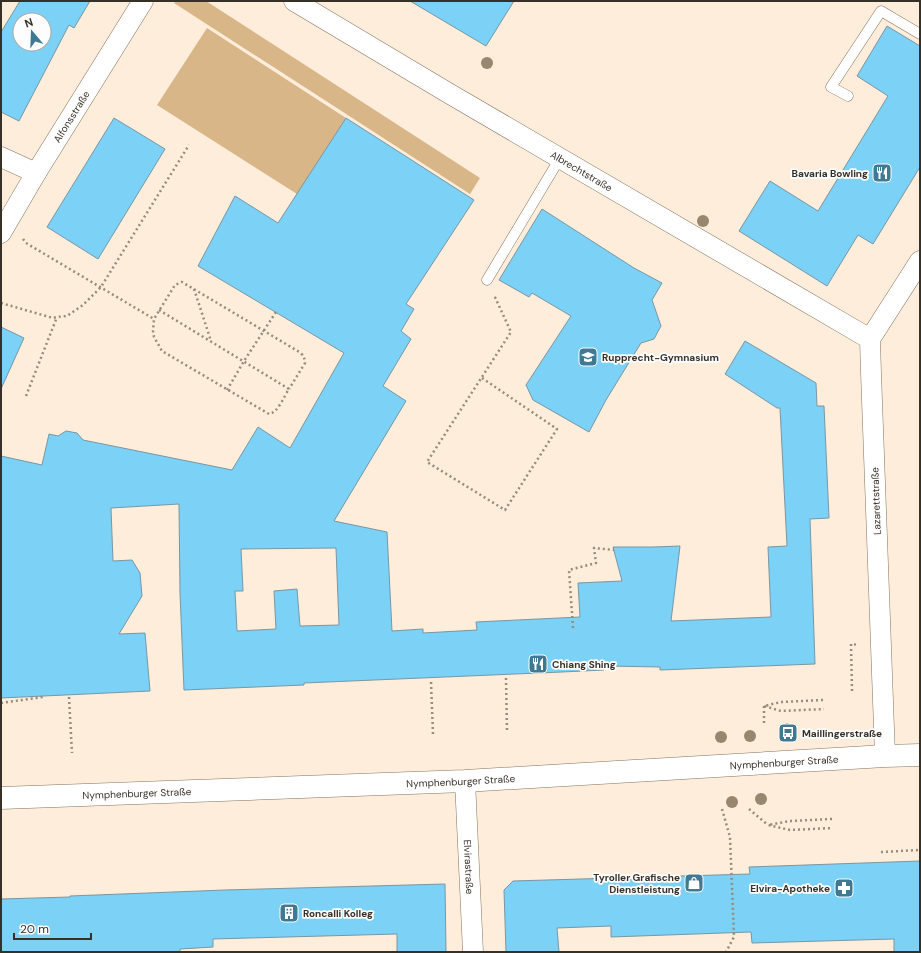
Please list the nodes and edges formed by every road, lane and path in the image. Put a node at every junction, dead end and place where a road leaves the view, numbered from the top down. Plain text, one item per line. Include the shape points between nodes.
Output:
1 (143, 1) edge
2 (294, 1) edge
3 (920, 34) edge
4 (848, 96) dead end
5 (190, 145) dead end
6 (1, 157) edge
7 (560, 158) junction
8 (36, 173) junction
9 (1, 233) edge
10 (22, 238) dead end
11 (920, 261) edge
12 (487, 280) joint
13 (101, 287) junction
14 (194, 289) junction
15 (1, 303) edge
16 (159, 310) junction
17 (276, 312) dead end
18 (57, 317) junction
19 (154, 319) junction
20 (264, 331) junction
21 (870, 339) junction
22 (211, 341) junction
23 (244, 361) junction
24 (482, 378) junction
25 (289, 389) junction
26 (227, 390) junction
27 (26, 396) dead end
28 (614, 550) dead end
29 (573, 628) dead end
30 (861, 645) dead end
31 (506, 678) dead end
32 (431, 682) dead end
33 (852, 691) dead end
34 (69, 697) dead end
35 (43, 698) dead end
36 (823, 700) dead end
37 (1, 703) edge
38 (764, 706) junction
39 (824, 709) dead end
40 (787, 723) dead end
41 (764, 724) dead end
42 (508, 730) dead end
43 (434, 734) dead end
44 (788, 737) dead end
45 (72, 753) dead end
46 (920, 755) edge
47 (885, 756) junction
48 (465, 781) junction
49 (1, 798) edge
50 (722, 809) dead end
51 (749, 809) dead end
52 (832, 819) dead end
53 (768, 825) junction
54 (832, 828) dead end
55 (920, 850) edge
56 (881, 852) dead end
57 (473, 952) edge
58 (726, 952) edge

1 - 8 street, Alfonsstraße
2 - 7 street, Albrechtstraße
3 - 4 lane via 881,11 831,86
5 - 13 path
6 - 8 street
7 - 12 lane
7 - 21 street, Albrechtstraße
8 - 9 street, Alfonsstraße
10 - 13 path via 26,243
11 - 21 street
12 - 24 path via 511,332
13 - 18 path via 83,305 67,316
13 - 19 path
14 - 16 path via 182,282 178,283
14 - 20 path
14 - 22 path
15 - 18 path
16 - 19 path
16 - 22 path
17 - 20 path
18 - 27 path
19 - 26 path via 152,331 162,351
20 - 23 path
20 - 25 path via 304,357 304,364
21 - 47 street, Lazarettstraße
22 - 23 path
23 - 25 path
23 - 26 path
24 - 24 path via 427,462 505,510 557,430
25 - 26 path via 273,414
28 - 29 path via 594,548 596,564 569,570
30 - 33 path via 851,644
31 - 42 path
32 - 43 path
34 - 45 path
35 - 37 path
36 - 38 path via 781,702
38 - 39 path via 781,711
38 - 41 path
40 - 44 path
46 - 47 main road, Nymphenburger Straße
47 - 48 main road, Nymphenburger Straße
48 - 49 main road, Nymphenburger Straße
48 - 57 street, Elvirastraße
50 - 58 path via 730,838 734,937
51 - 53 path
52 - 53 path via 790,820
53 - 54 path via 790,830
55 - 56 path

